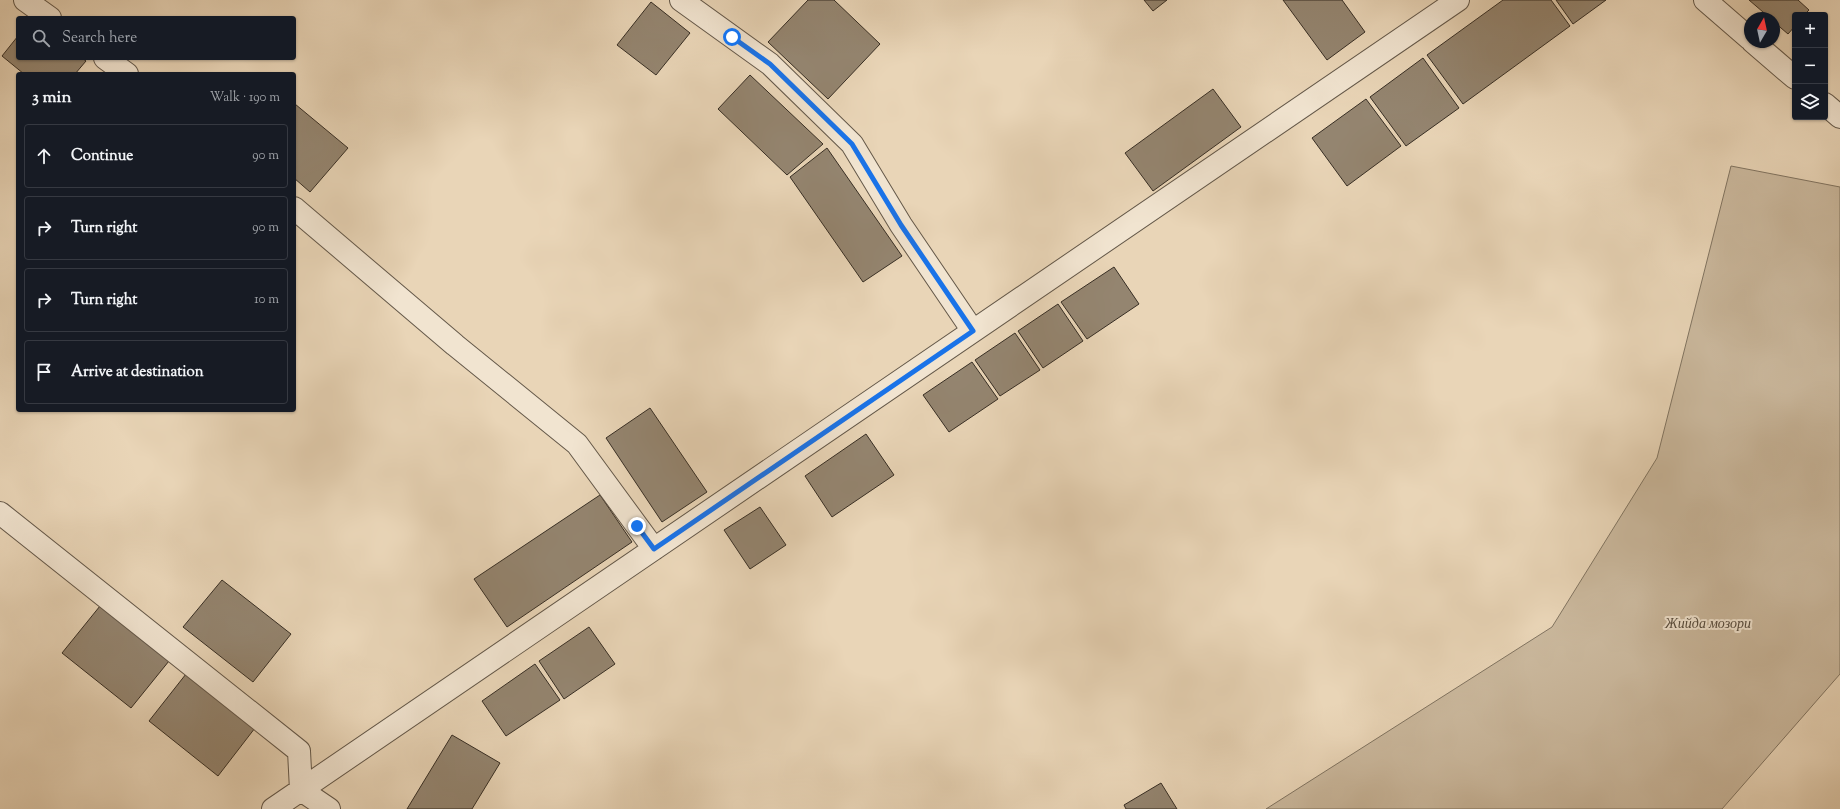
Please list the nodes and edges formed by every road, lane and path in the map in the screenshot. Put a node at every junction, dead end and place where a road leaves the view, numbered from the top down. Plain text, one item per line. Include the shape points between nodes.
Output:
1 (25, 0) edge
2 (681, 0) edge
3 (1458, 0) edge
4 (1704, 0) edge
5 (47, 16) edge
6 (1744, 34) edge
7 (1760, 48) edge
8 (108, 60) edge
9 (124, 72) edge
10 (1792, 75) edge
11 (1828, 107) edge
12 (1840, 117) edge
13 (296, 210) edge
14 (973, 331) junction
15 (0, 513) edge
16 (654, 549) junction
17 (301, 790) junction
18 (273, 809) edge
19 (329, 809) edge

1 - 5 street
2 - 14 street via 770,64 852,144 901,225
3 - 14 street
4 - 6 street
7 - 10 street
8 - 9 street
11 - 12 street
13 - 16 street via 455,346 577,444
14 - 16 street
15 - 17 street via 299,750
16 - 17 street
17 - 18 street
17 - 19 street

